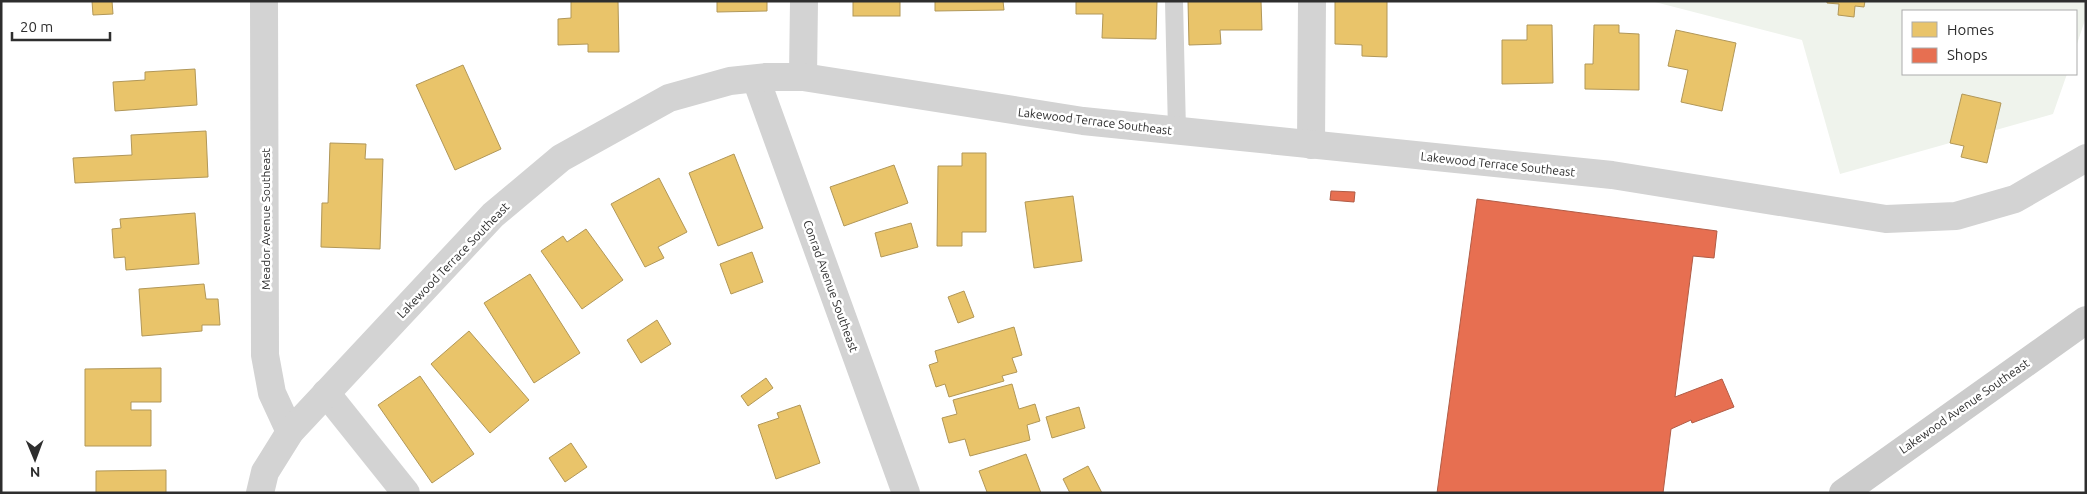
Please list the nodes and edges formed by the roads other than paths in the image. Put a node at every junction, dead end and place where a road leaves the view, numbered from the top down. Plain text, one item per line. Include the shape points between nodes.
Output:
1 (264, 1) edge
2 (804, 1) edge
3 (1174, 1) edge
4 (1312, 1) edge
5 (803, 77) junction
6 (756, 79) junction
7 (1177, 131) junction
8 (1311, 146) junction
9 (2086, 158) edge
10 (2086, 320) edge
11 (326, 393) junction
12 (290, 432) junction
13 (1857, 489) edge
14 (260, 493) edge
15 (406, 493) edge
16 (906, 493) edge

1 - 12 street, Meador Avenue Southeast via 265,355 272,393
2 - 5 street
3 - 7 lane
4 - 8 street
5 - 6 street, Lakewood Terrace Southeast
5 - 7 street, Lakewood Terrace Southeast via 1083,121
6 - 11 street, Lakewood Terrace Southeast via 730,81 669,98 560,158 493,216
6 - 16 street, Conrad Avenue Southeast
7 - 8 street, Lakewood Terrace Southeast
8 - 9 street, Lakewood Terrace Southeast via 1612,175 1886,219 1956,216 2015,199
10 - 13 main road, Lakewood Avenue Southeast
11 - 12 street, Lakewood Terrace Southeast
11 - 15 street
12 - 14 street, Lakewood Terrace Southeast via 266,472

